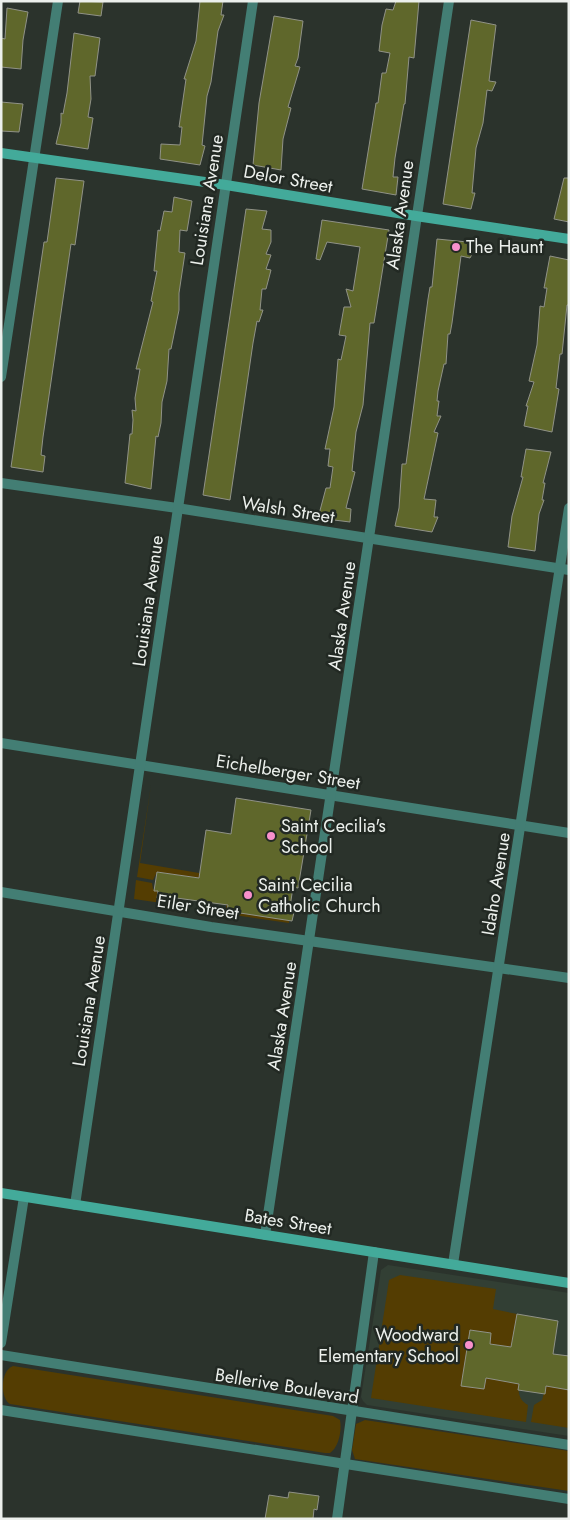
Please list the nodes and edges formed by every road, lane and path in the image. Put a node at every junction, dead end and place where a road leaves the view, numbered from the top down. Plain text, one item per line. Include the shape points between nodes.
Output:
1 (58, 1) edge
2 (253, 1) edge
3 (449, 1) edge
4 (1, 153) edge
5 (34, 158) junction
6 (226, 184) junction
7 (416, 216) junction
8 (569, 239) edge
9 (1, 377) edge
10 (1, 483) edge
11 (177, 508) junction
12 (569, 508) edge
13 (370, 539) junction
14 (564, 570) edge
15 (1, 744) edge
16 (140, 767) junction
17 (332, 795) junction
18 (522, 825) junction
19 (569, 833) edge
20 (1, 892) edge
21 (119, 911) junction
22 (311, 940) junction
23 (500, 970) junction
24 (569, 978) edge
25 (1, 1193) edge
26 (24, 1197) junction
27 (75, 1205) junction
28 (265, 1235) junction
29 (374, 1252) junction
30 (453, 1264) junction
31 (569, 1283) edge
32 (1, 1343) edge
33 (1, 1355) edge
34 (1, 1410) edge
35 (352, 1413) junction
36 (569, 1445) edge
37 (344, 1466) junction
38 (569, 1500) edge
39 (336, 1519) edge

1 - 5 street
2 - 6 street, Louisiana Avenue
3 - 7 street, Alaska Avenue
4 - 5 main road, Delor Street
5 - 6 main road, Delor Street
5 - 9 street
6 - 7 main road, Delor Street
6 - 11 street, Louisiana Avenue
7 - 8 main road, Delor Street
7 - 13 street, Alaska Avenue
10 - 11 street, Walsh Street
11 - 13 street, Walsh Street
11 - 16 street, Louisiana Avenue
12 - 14 street, Idaho Avenue
13 - 14 street, Walsh Street
13 - 17 street, Alaska Avenue
14 - 18 street, Idaho Avenue
15 - 16 street, Eichelberger Street
16 - 17 street, Eichelberger Street
16 - 21 street, Louisiana Avenue
17 - 18 street, Eichelberger Street
17 - 22 street, Alaska Avenue
18 - 19 street, Eichelberger Street
18 - 23 street, Idaho Avenue
20 - 21 street, Eiler Street
21 - 22 street, Eiler Street
21 - 27 street, Louisiana Avenue
22 - 23 street, Eiler Street
22 - 28 street, Alaska Avenue
23 - 24 street, Eiler Street
23 - 30 street, Idaho Avenue
25 - 26 main road, Bates Street
26 - 27 main road, Bates Street
26 - 32 street
27 - 28 main road, Bates Street
28 - 29 main road, Bates Street
29 - 30 main road, Bates Street
29 - 35 street
30 - 31 main road, Bates Street
33 - 35 street, Bellerive Boulevard
34 - 37 street
35 - 36 street, Bellerive Boulevard
35 - 37 street
37 - 38 street
37 - 39 street

